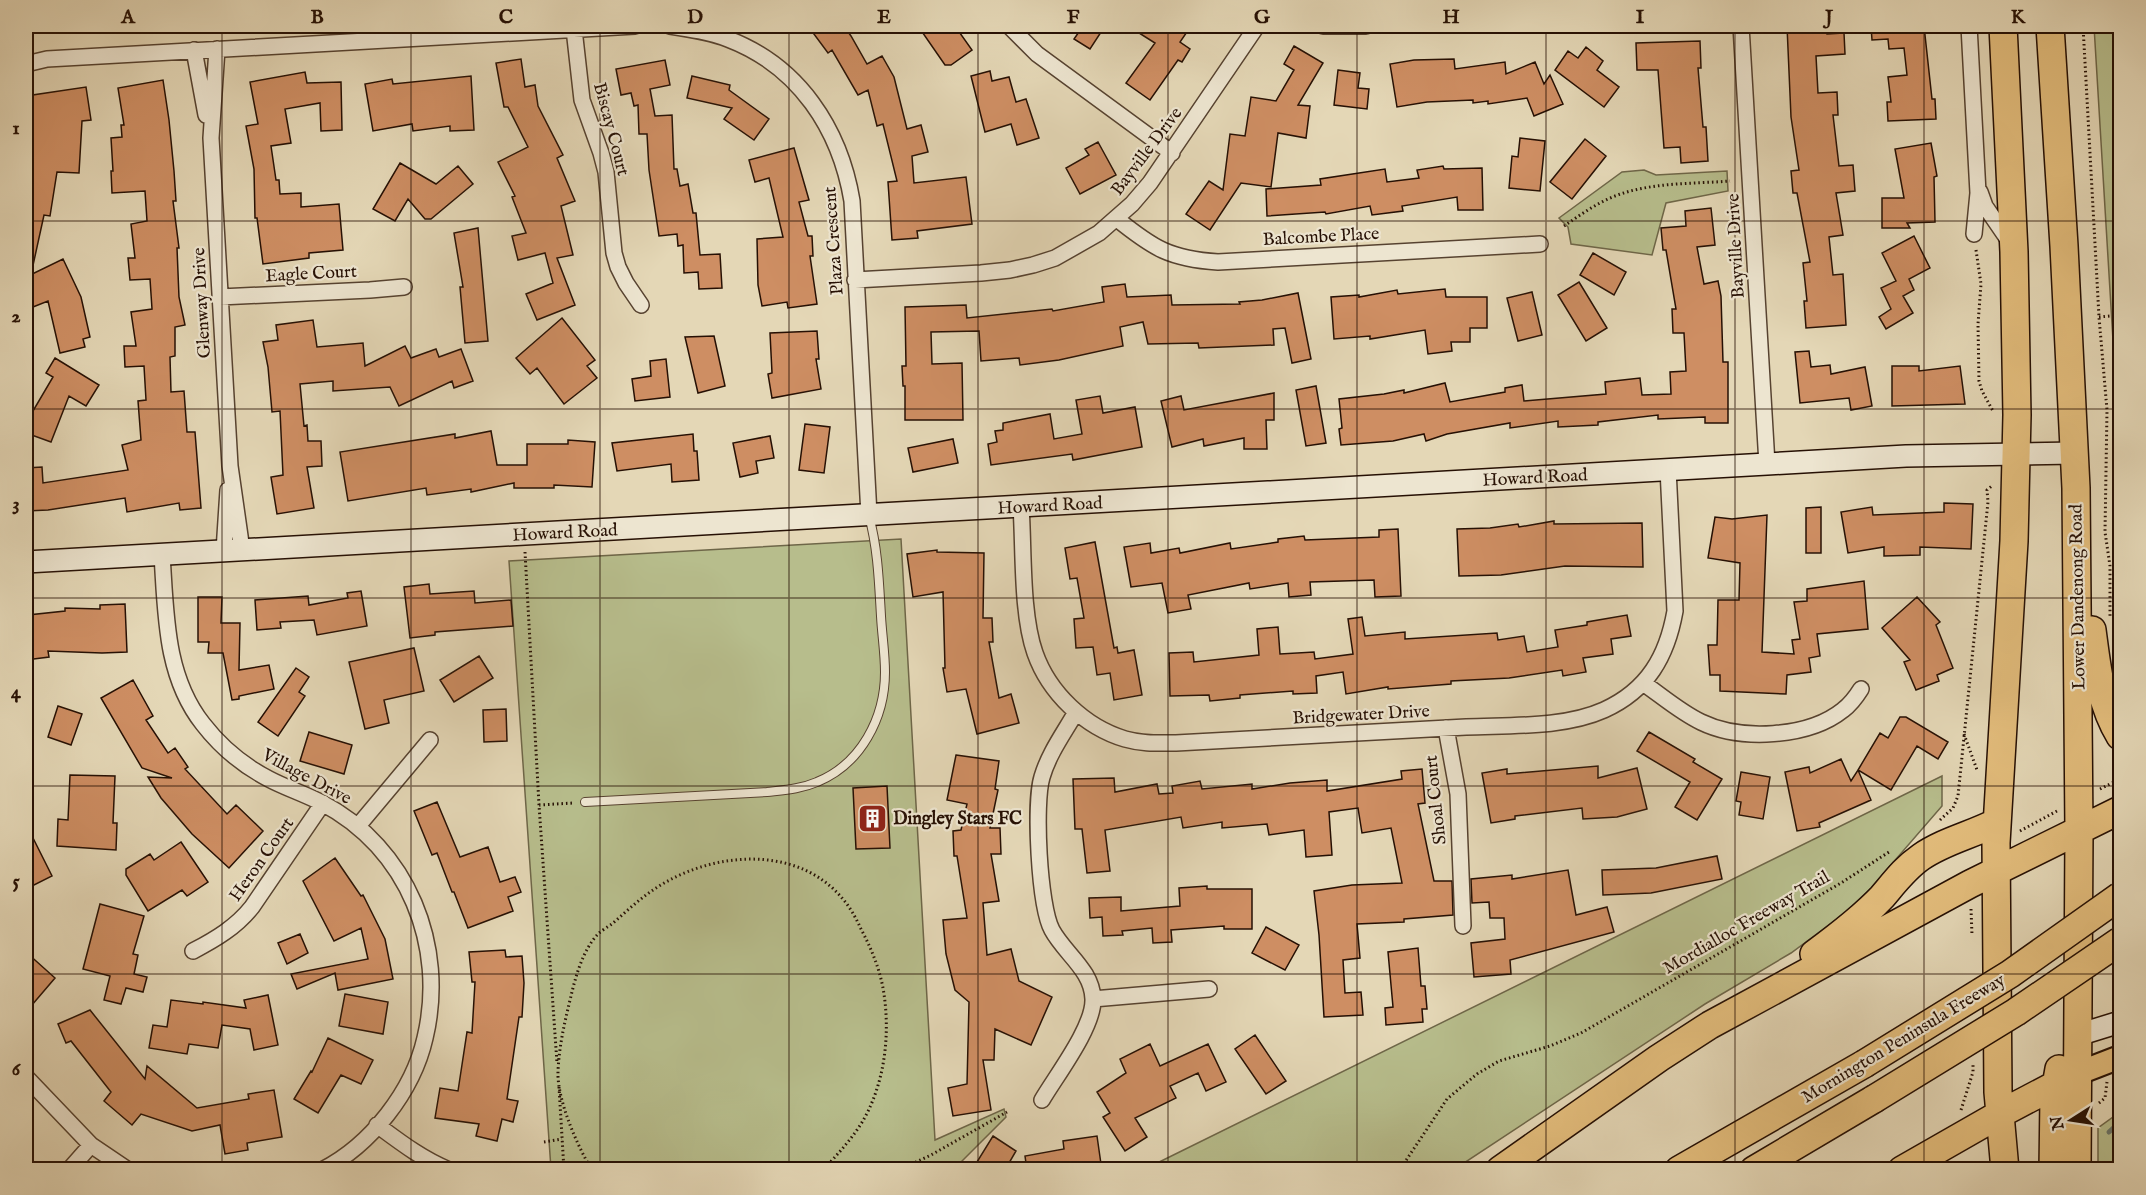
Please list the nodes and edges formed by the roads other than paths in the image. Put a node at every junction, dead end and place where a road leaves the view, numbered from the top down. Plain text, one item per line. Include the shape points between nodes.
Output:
1 (635, 26) edge
2 (670, 26) edge
3 (1009, 26) edge
4 (1257, 26) edge
5 (1323, 26) edge
6 (1366, 26) edge
7 (1741, 26) edge
8 (1969, 26) edge
9 (2003, 26) edge
10 (2050, 26) edge
11 (514, 28) edge
12 (574, 29) junction
13 (731, 32) edge
14 (217, 49) junction
15 (194, 50) junction
16 (26, 57) edge
17 (47, 59) junction
18 (26, 64) edge
19 (211, 138) junction
20 (1172, 153) junction
21 (1978, 186) junction
22 (1117, 219) junction
23 (1974, 234) road end
24 (1540, 244) dead end
25 (2014, 252) junction
26 (855, 280) junction
27 (404, 286) dead end
28 (220, 297) junction
29 (641, 305) dead end
30 (2016, 453) junction
31 (2075, 453) junction
32 (1767, 464) junction
33 (1668, 470) junction
34 (2076, 488) junction
35 (1020, 506) junction
36 (869, 515) junction
37 (233, 551) junction
38 (162, 555) junction
39 (26, 562) edge
40 (1643, 683) junction
41 (1862, 689) dead end
42 (1076, 712) junction
43 (1446, 728) junction
44 (2121, 736) edge
45 (430, 740) dead end
46 (585, 802) road end
47 (323, 803) junction
48 (2121, 810) edge
49 (358, 826) junction
50 (1996, 832) junction
51 (2079, 832) junction
52 (1996, 871) junction
53 (2121, 896) edge
54 (1463, 926) dead end
55 (2121, 941) edge
56 (194, 951) dead end
57 (1209, 989) dead end
58 (1093, 999) junction
59 (1740, 1008) junction
60 (2121, 1022) edge
61 (2078, 1035) junction
62 (2121, 1057) edge
63 (26, 1077) edge
64 (2066, 1079) junction
65 (1042, 1100) dead end
66 (2000, 1113) junction
67 (377, 1125) junction
68 (91, 1145) junction
69 (1913, 1168) edge
70 (69, 1170) edge
71 (128, 1170) edge
72 (322, 1170) edge
73 (449, 1170) edge
74 (1500, 1170) edge
75 (1679, 1170) edge
76 (1754, 1170) edge
77 (2005, 1170) edge
78 (2053, 1170) edge
79 (2077, 1170) edge

1 - 12 street
2 - 13 street, Plaza Crescent
3 - 20 street via 1037,54
4 - 20 street, Bayville Drive
5 - 6 street
7 - 32 street, Bayville Drive
8 - 21 street
9 - 25 highway
10 - 31 highway, Lower Dandenong Road
11 - 12 street
11 - 14 street
12 - 29 street, Biscay Court via 582,100 606,172 614,253 626,284
13 - 26 street, Plaza Crescent via 783,72 821,115 833,135 852,201
14 - 15 street
14 - 19 street, Glenway Drive
15 - 17 street
15 - 19 street, Glenway Drive
16 - 17 street
17 - 18 street
19 - 28 street, Glenway Drive
20 - 22 street, Bayville Drive
21 - 23 street
21 - 25 street via 1985,206
22 - 24 street, Balcombe Place via 1159,250 1218,262
22 - 26 street, Bayville Drive via 1055,258 1033,265 990,272
25 - 30 highway
26 - 36 street, Plaza Crescent
27 - 28 street, Eagle Court
28 - 37 street, Glenway Drive
30 - 31 main road, Howard Road
30 - 32 main road, Howard Road
30 - 50 highway via 2013,569
31 - 34 highway, Lower Dandenong Road
32 - 33 main road, Howard Road
33 - 35 main road, Howard Road
33 - 40 street, Bridgewater Drive via 1675,611 1665,651
34 - 44 highway via 2099,681
34 - 51 highway, Lower Dandenong Road
35 - 36 main road, Howard Road
35 - 42 street, Bridgewater Drive via 1027,614 1035,654 1056,693
36 - 37 main road, Howard Road
36 - 46 lane via 877,553 885,673 878,715 870,735 846,765 794,789
37 - 38 main road, Howard Road
38 - 39 main road, Howard Road
38 - 47 street, Village Drive via 170,648 182,688 202,723 250,768
40 - 41 street via 1701,722 1722,730 1758,735 1810,727 1829,719
40 - 43 street, Bridgewater Drive via 1626,697 1587,717
42 - 43 street, Bridgewater Drive via 1112,735 1145,743
42 - 58 street via 1048,758 1040,786 1042,895 1050,927 1087,976
43 - 54 street, Shoal Court via 1458,794
45 - 49 street
47 - 49 street, Village Drive
47 - 56 street, Heron Court via 252,907 230,929
48 - 51 highway
49 - 67 street, Village Drive via 390,860 409,889 420,914 431,968 424,1044 404,1093
50 - 52 highway
50 - 59 highway via 1947,830 1936,848 1915,862 1856,921
51 - 52 highway
51 - 61 highway, Lower Dandenong Road
52 - 59 highway
52 - 66 highway
53 - 75 highway, Mornington Peninsula Freeway, bridge via 2010,974 1864,1064
55 - 76 highway, Mornington Peninsula Freeway, bridge via 2016,1012
57 - 58 street
58 - 65 street via 1089,1021
59 - 74 highway via 1659,1058
60 - 61 main road
61 - 64 highway via 2064,1053
62 - 64 main road
63 - 68 street
64 - 66 highway
64 - 78 highway via 2053,1116
64 - 79 highway
66 - 69 highway
66 - 77 highway
67 - 72 street, Village Drive via 353,1150
67 - 73 street via 406,1147
68 - 70 street
68 - 71 street

